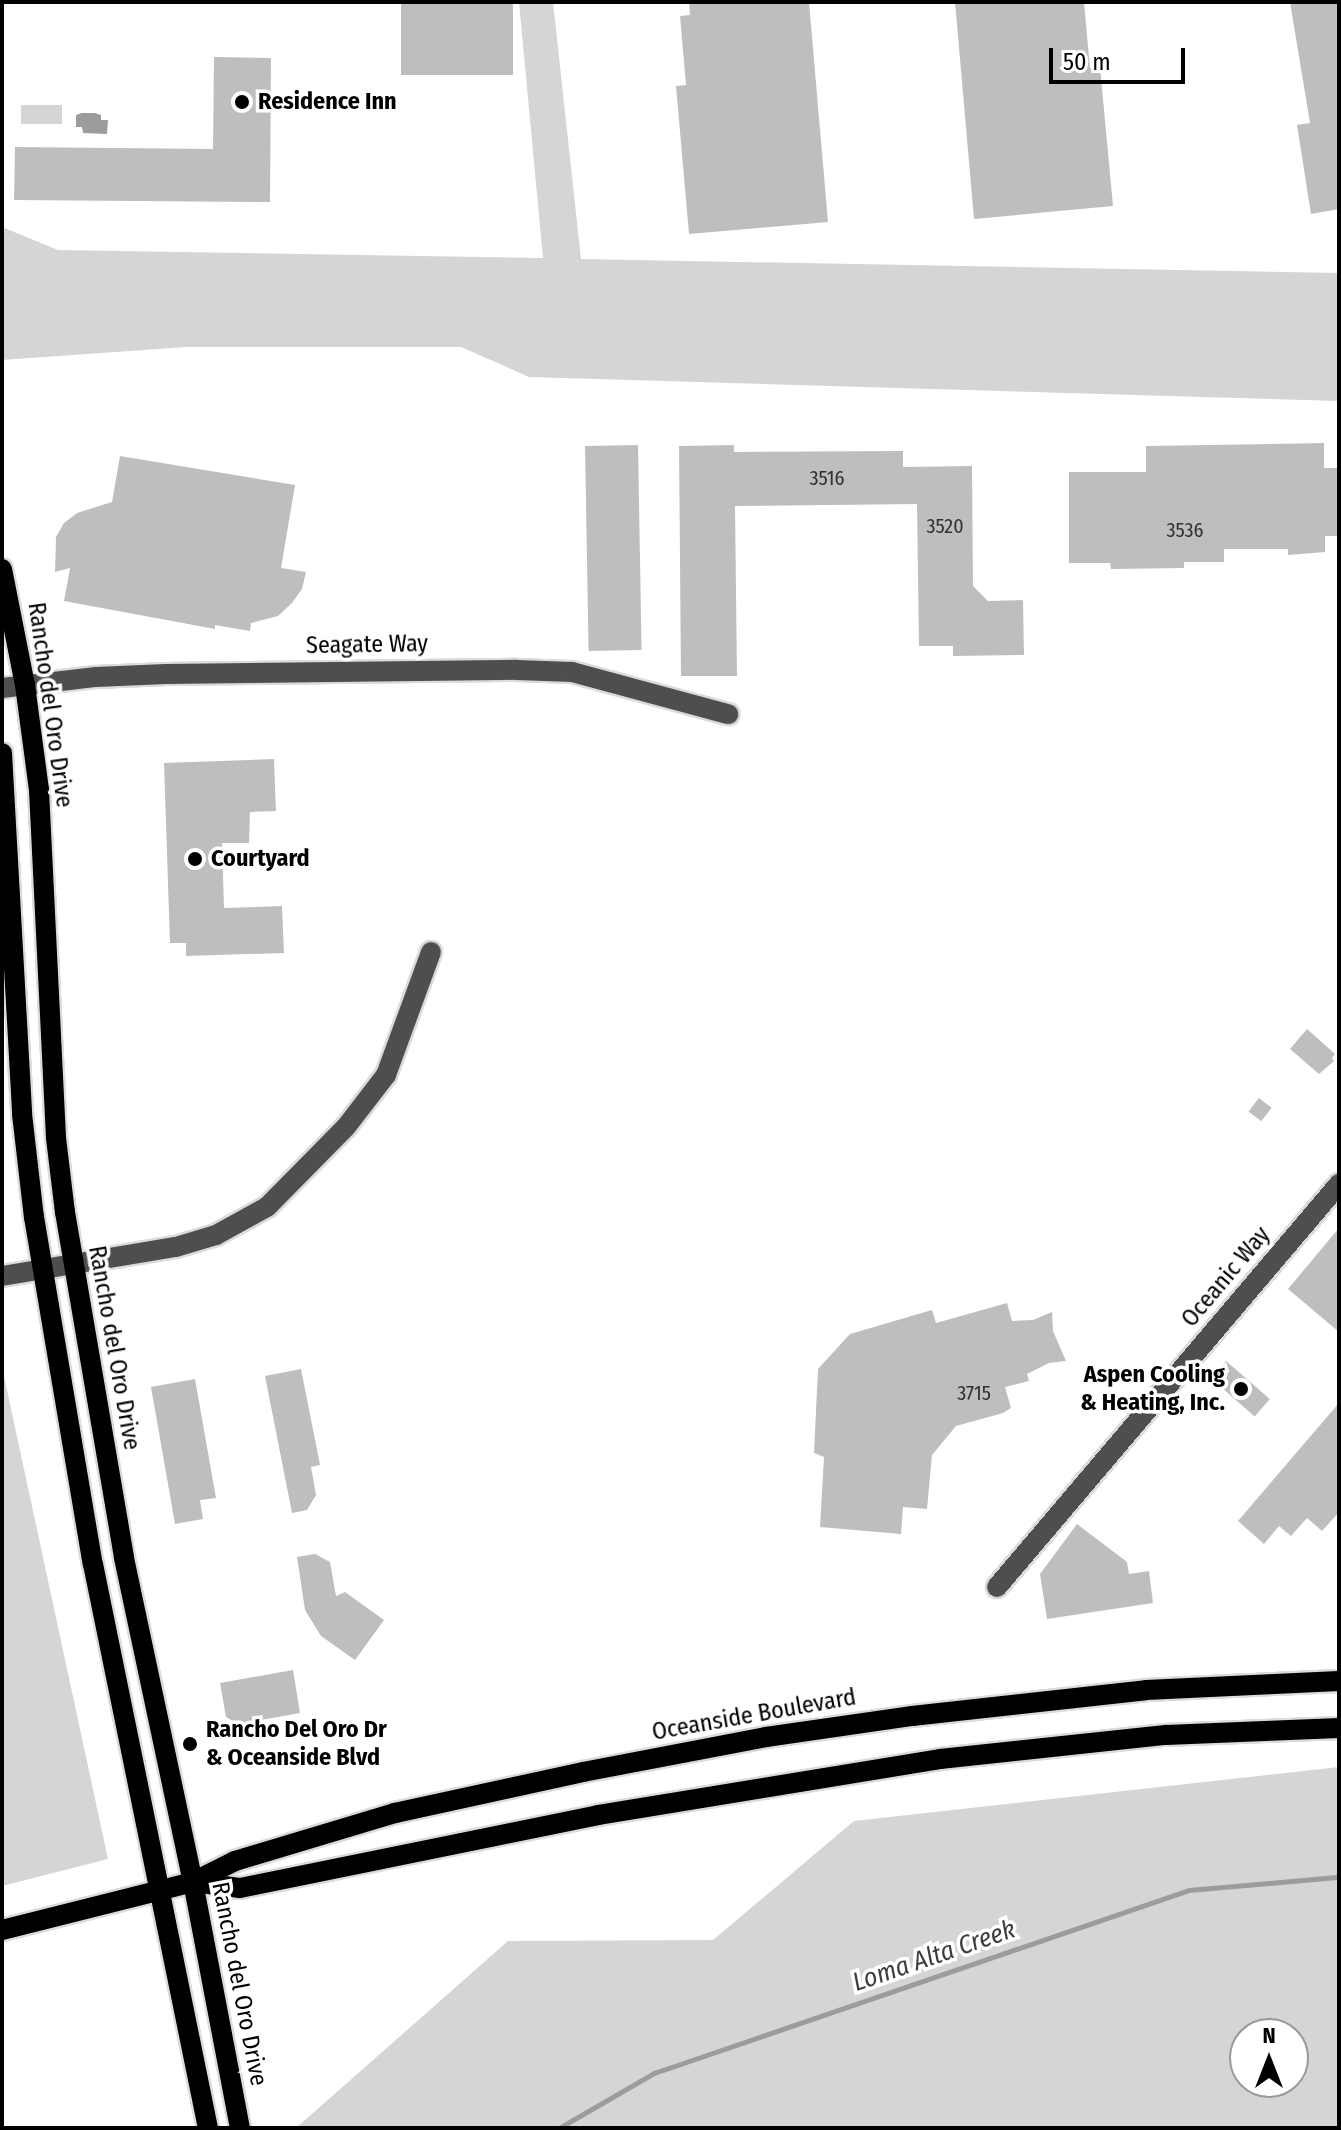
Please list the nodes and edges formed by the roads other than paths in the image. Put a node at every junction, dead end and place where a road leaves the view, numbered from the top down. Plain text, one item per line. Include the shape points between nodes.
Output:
1 (2, 569) edge
2 (25, 685) junction
3 (2, 688) edge
4 (728, 714) dead end
5 (2, 753) edge
6 (431, 952) dead end
7 (1339, 1184) edge
8 (74, 1265) junction
9 (43, 1270) junction
10 (2, 1276) edge
11 (997, 1587) dead end
12 (1339, 1681) edge
13 (1339, 1728) edge
14 (193, 1882) junction
15 (162, 1889) junction
16 (2, 1930) edge
17 (208, 2128) edge
18 (240, 2128) edge

1 - 2 main road, Rancho del Oro Drive
2 - 3 street, Seagate Way
2 - 4 street, Seagate Way via 166,674 528,670 572,672
2 - 8 main road, Rancho del Oro Drive via 39,790 56,1138
5 - 9 main road via 22,1114
6 - 8 street via 386,1075 346,1127 267,1207 216,1235
7 - 11 street, Oceanic Way
8 - 9 street
8 - 14 main road, Rancho del Oro Drive via 124,1558
9 - 10 street
9 - 15 main road via 93,1564
12 - 14 main road, Oceanside Boulevard via 1146,1690 766,1737 395,1813 235,1861
13 - 14 main road, Oceanside Boulevard via 1166,1735 940,1759 598,1815 240,1888
14 - 15 main road, Oceanside Boulevard
14 - 18 main road, Rancho del Oro Drive
15 - 16 main road, Oceanside Boulevard
15 - 17 main road

